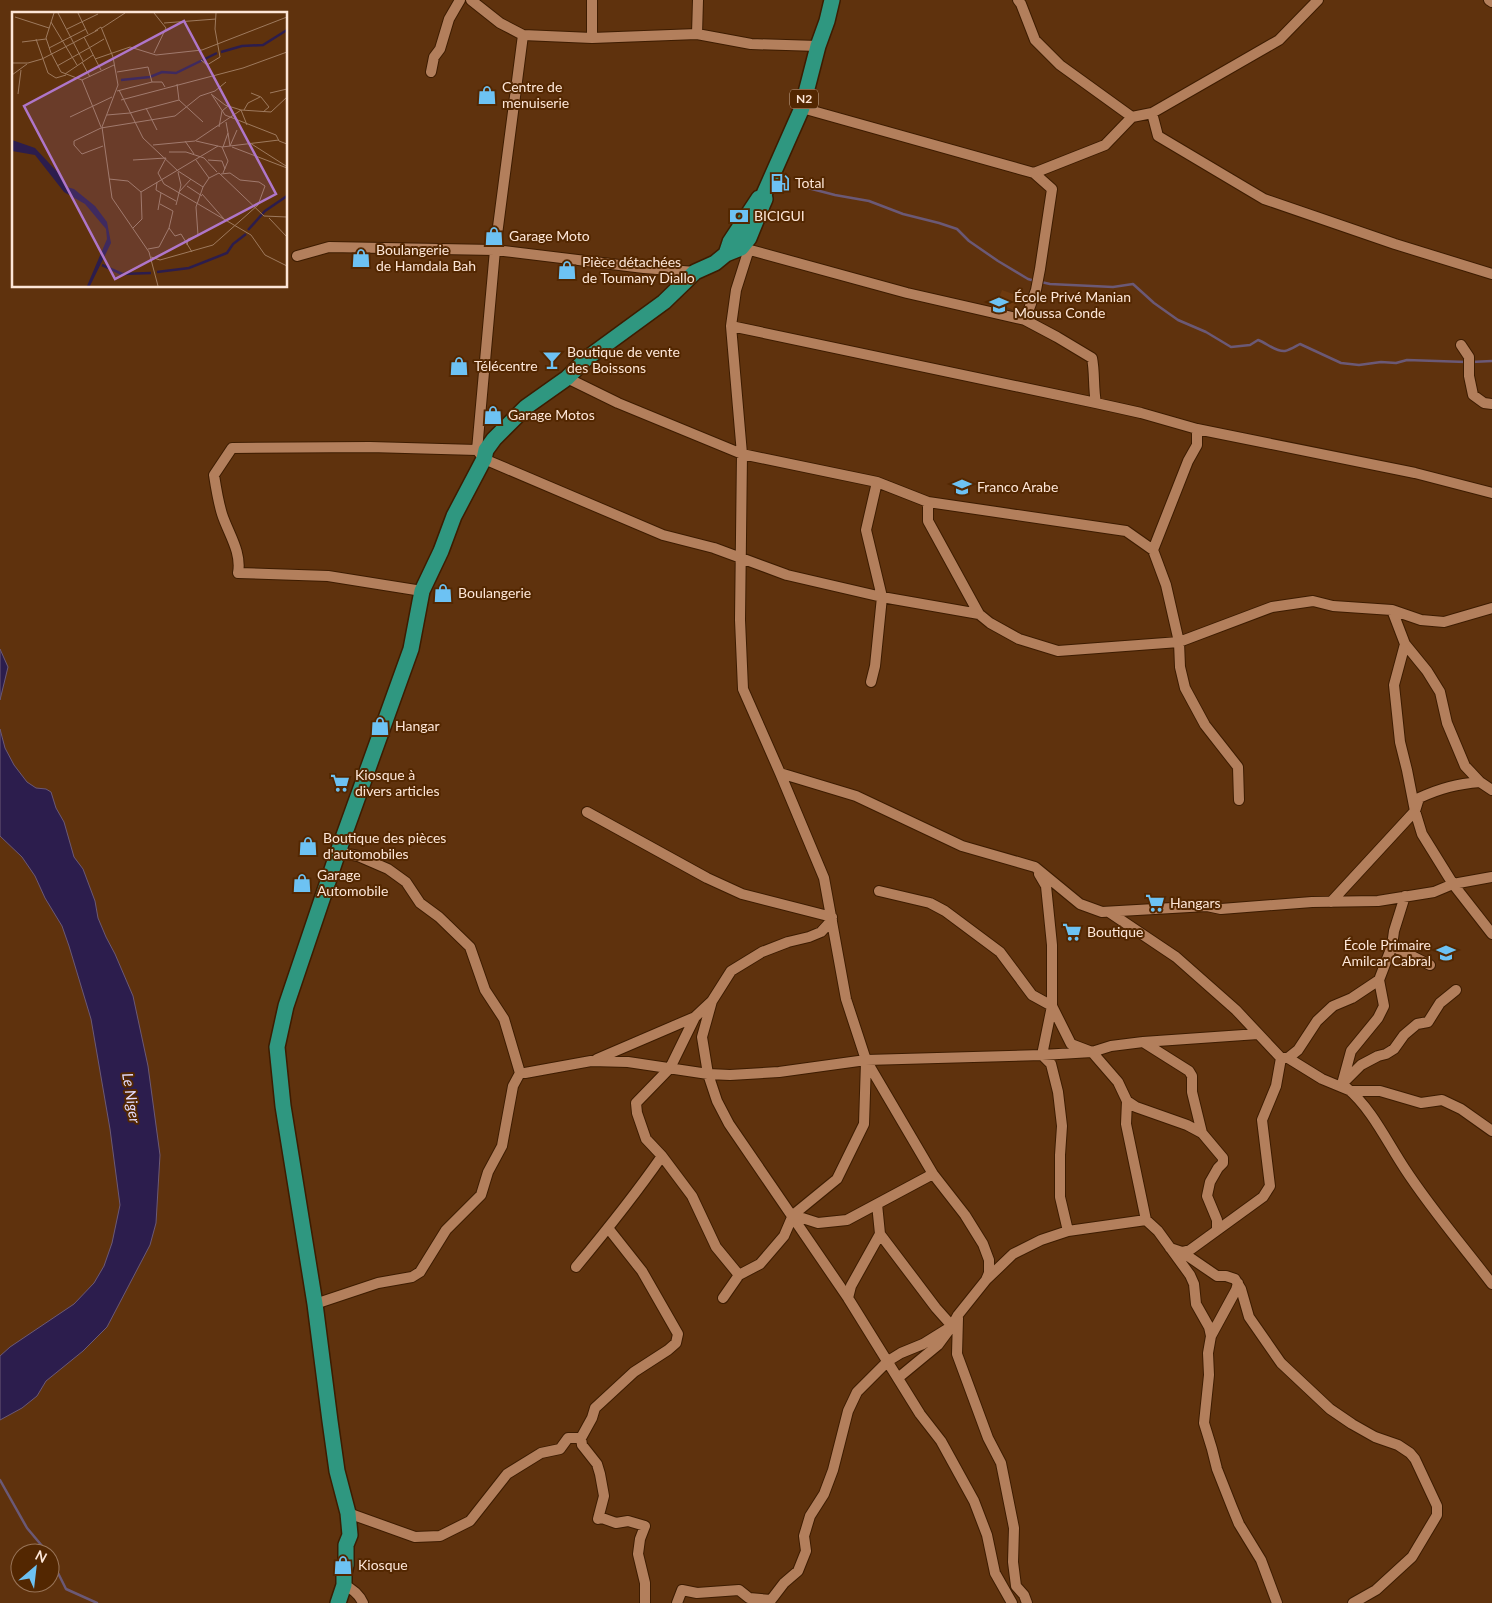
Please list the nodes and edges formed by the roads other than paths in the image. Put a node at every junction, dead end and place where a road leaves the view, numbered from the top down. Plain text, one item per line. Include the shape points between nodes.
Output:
1 (460, 0) edge
2 (471, 0) edge
3 (592, 0) edge
4 (698, 0) edge
5 (832, 0) edge
6 (1018, 0) edge
7 (1318, 0) edge
8 (697, 34) junction
9 (524, 35) junction
10 (592, 38) junction
11 (818, 46) junction
12 (431, 72) dead end
13 (802, 108) junction
14 (1152, 113) junction
15 (1132, 118) junction
16 (1034, 173) junction
17 (736, 248) junction
18 (495, 250) junction
19 (297, 256) dead end
20 (695, 272) junction
21 (1492, 274) edge
22 (1025, 320) junction
23 (731, 326) junction
24 (1462, 345) dead end
25 (568, 378) junction
26 (1096, 402) junction
27 (1492, 404) edge
28 (1197, 429) junction
29 (742, 454) junction
30 (480, 455) junction
31 (877, 482) junction
32 (1492, 494) edge
33 (928, 502) junction
34 (1153, 550) junction
35 (741, 559) junction
36 (422, 591) junction
37 (882, 597) junction
38 (1492, 608) edge
39 (1392, 610) junction
40 (979, 614) junction
41 (1179, 642) junction
42 (1405, 644) junction
43 (872, 682) dead end
44 (780, 773) junction
45 (1480, 782) junction
46 (1492, 790) edge
47 (1239, 800) dead end
48 (1415, 811) junction
49 (586, 812) dead end
50 (338, 852) junction
51 (1035, 867) junction
52 (1492, 877) edge
53 (1453, 884) junction
54 (879, 891) dead end
55 (1405, 896) junction
56 (1331, 902) junction
57 (1109, 912) junction
58 (832, 919) junction
59 (1492, 934) edge
60 (1392, 946) junction
61 (1430, 965) dead end
62 (1379, 980) junction
63 (1456, 990) dead end
64 (712, 1001) junction
65 (1052, 1006) junction
66 (695, 1017) junction
67 (1258, 1034) junction
68 (1143, 1042) junction
69 (1092, 1052) junction
70 (1042, 1056) junction
71 (1285, 1058) junction
72 (866, 1060) junction
73 (591, 1061) junction
74 (670, 1068) junction
75 (520, 1073) junction
76 (708, 1074) junction
77 (1342, 1084) junction
78 (1351, 1092) junction
79 (1127, 1101) junction
80 (1492, 1131) edge
81 (1202, 1134) junction
82 (662, 1156) junction
83 (933, 1174) junction
84 (877, 1204) junction
85 (793, 1215) junction
86 (1146, 1220) junction
87 (608, 1228) junction
88 (1217, 1230) junction
89 (1068, 1231) junction
90 (880, 1234) junction
91 (1170, 1248) junction
92 (1182, 1252) junction
93 (576, 1267) dead end
94 (739, 1275) junction
95 (986, 1280) junction
96 (1238, 1282) junction
97 (1492, 1284) edge
98 (723, 1298) dead end
99 (848, 1298) junction
100 (315, 1304) junction
101 (958, 1315) junction
102 (952, 1326) junction
103 (1211, 1336) junction
104 (888, 1361) junction
105 (898, 1378) junction
106 (582, 1438) junction
107 (348, 1514) junction
108 (344, 1585) junction
109 (338, 1603) edge
110 (363, 1603) edge
111 (645, 1603) edge
112 (676, 1603) edge
113 (1012, 1603) edge
114 (1027, 1603) edge
115 (1278, 1603) edge
116 (1353, 1603) edge

1 - 12 street via 449,19
2 - 9 street via 500,23
3 - 10 street
4 - 8 street
5 - 11 highway, N2
6 - 15 street via 1035,40 1060,65
7 - 14 street via 1279,40
8 - 10 street
8 - 11 street via 751,44
9 - 10 street
9 - 18 street
11 - 13 highway, N2
13 - 16 street
13 - 17 highway, N2 via 764,194 765,199 749,238
14 - 15 street
14 - 21 street via 1158,136 1264,200
15 - 16 street via 1105,145
16 - 22 street via 1052,190 1038,283
17 - 20 highway, N2
17 - 22 street
17 - 23 street via 736,290
18 - 19 street via 328,247
18 - 20 street
18 - 30 street
20 - 25 highway, N2 via 664,302 586,359
22 - 26 street via 1092,358
23 - 26 street
23 - 29 street
24 - 27 street via 1468,357 1473,395 1484,403
25 - 29 street via 618,403
25 - 30 highway, N2 via 522,411
26 - 28 street
28 - 32 street via 1415,472
28 - 34 street via 1197,445
29 - 31 street
29 - 35 street
30 - 35 street via 663,535 714,548
30 - 36 highway, N2
30 - 36 street via 370,447 232,448 214,475 221,513 239,556 238,573 328,576
31 - 33 street
31 - 37 street via 866,530
33 - 34 street via 1126,531
33 - 40 street via 928,521
34 - 41 street via 1166,585
35 - 37 street via 787,576
35 - 44 street via 743,689
36 - 50 highway, N2 via 411,649
37 - 40 street
37 - 43 street
38 - 39 street via 1444,622 1420,620
39 - 41 street via 1333,606 1313,601 1272,607
39 - 42 street
40 - 41 street via 1019,639 1058,651
41 - 47 street via 1185,688 1205,725 1238,767
42 - 45 street via 1440,692 1465,766
42 - 48 street via 1394,684 1399,733
44 - 51 street via 856,796 962,846
44 - 58 street via 824,878
45 - 46 street
45 - 48 street via 1455,784 1419,798
48 - 53 street via 1422,834
48 - 56 street
49 - 58 street via 742,894
50 - 75 street via 358,856 388,869 406,882 420,903 470,947 485,990 504,1019
50 - 100 highway, N2 via 286,1006 277,1047 283,1106
51 - 57 street via 1080,904
51 - 65 street via 1046,886 1052,945
52 - 53 street
53 - 55 street via 1434,892
53 - 59 street
54 - 65 street via 930,902 946,911 1000,952 1032,995
55 - 56 street
55 - 60 street
56 - 57 street
57 - 67 street via 1176,957
58 - 64 street via 821,932 762,952 731,971
58 - 72 street via 846,999
60 - 61 street
60 - 62 street
62 - 71 street via 1333,1006 1317,1021 1298,1050
62 - 77 street via 1384,1006 1351,1051
63 - 77 street via 1440,1003 1428,1022 1417,1024 1394,1049 1361,1066
64 - 66 street
64 - 76 street via 702,1037
65 - 69 street via 1071,1044
65 - 70 street
66 - 73 street
66 - 74 street
67 - 68 street
67 - 71 street
68 - 69 street
68 - 81 street via 1189,1071
69 - 70 street
69 - 79 street via 1118,1082
70 - 72 street
70 - 89 street via 1051,1064 1059,1102 1062,1126 1060,1197
71 - 78 street
71 - 88 street via 1262,1120 1270,1186 1263,1197
72 - 76 street via 779,1072
72 - 83 street
72 - 85 street via 864,1124 856,1143 837,1179
73 - 74 street
73 - 75 street
74 - 76 street
74 - 82 street via 636,1103 646,1139
75 - 100 street via 513,1086 502,1146 488,1172 481,1195 446,1230 420,1272
76 - 85 street via 729,1124
77 - 78 street
78 - 80 street via 1380,1091 1421,1103 1442,1100
78 - 97 street via 1430,1204
79 - 81 street via 1188,1125
79 - 86 street via 1126,1124
81 - 88 street via 1223,1158 1210,1182 1207,1196 1217,1220
82 - 87 street
82 - 94 street via 692,1196 716,1247
83 - 84 street
83 - 95 street via 983,1244 989,1260
84 - 85 street via 847,1220 818,1223
84 - 90 street
85 - 94 street via 784,1236 760,1264
85 - 99 street
86 - 89 street
86 - 91 street
87 - 93 street
87 - 106 street via 642,1271 678,1334 676,1343 634,1372 595,1408
88 - 92 street via 1190,1250
89 - 95 street via 1013,1254
90 - 99 street via 851,1286
90 - 102 street
91 - 92 street
91 - 103 street via 1190,1275 1196,1304
92 - 96 street via 1217,1276
94 - 98 street
95 - 101 street
96 - 103 street
96 - 116 street via 1250,1317 1281,1363 1330,1408 1363,1432 1410,1453 1438,1510 1412,1556 1376,1590
99 - 104 street
100 - 107 highway, N2 via 337,1471
101 - 102 street
101 - 114 street via 957,1354 988,1438 1001,1463 1014,1528 1016,1586
102 - 104 street
102 - 105 street via 938,1345
103 - 115 street via 1204,1423 1232,1507 1261,1560
104 - 105 street
104 - 112 street via 857,1392 848,1412 833,1470 808,1522 804,1536 806,1551 798,1571 771,1600 749,1598 739,1590 697,1593 682,1590
105 - 113 street via 941,1441 974,1501 987,1535 995,1573
106 - 107 street via 568,1438 560,1449 541,1453 507,1474 470,1521 440,1536 415,1537
106 - 111 street via 582,1445 597,1464 600,1474 604,1496 598,1519 645,1526 638,1554 645,1583
107 - 108 highway, N2 via 350,1535 346,1545
108 - 109 highway, N2
108 - 110 street via 360,1596

